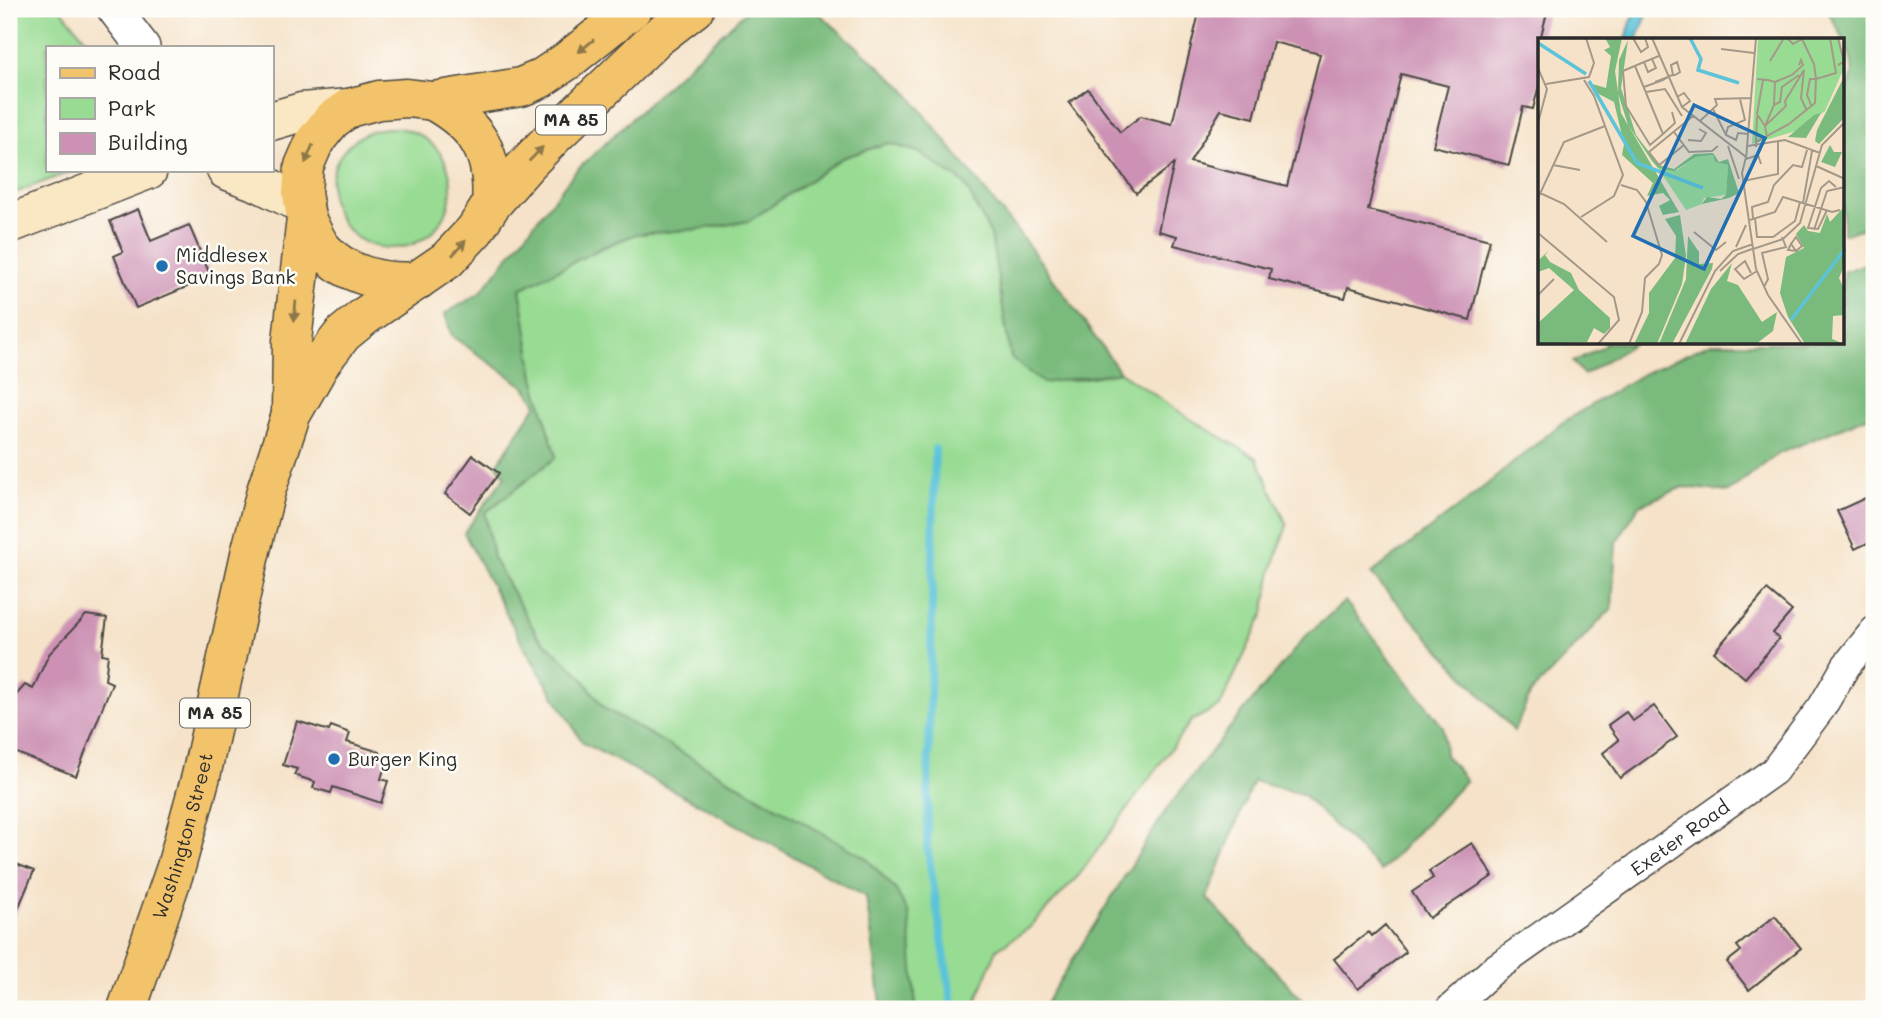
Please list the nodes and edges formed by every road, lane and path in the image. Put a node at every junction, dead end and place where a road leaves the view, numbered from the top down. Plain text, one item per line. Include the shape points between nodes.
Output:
1 (114, 9) edge
2 (632, 9) edge
3 (694, 9) edge
4 (142, 46) edge
5 (433, 101) junction
6 (349, 108) junction
7 (273, 120) edge
8 (143, 172) edge
9 (231, 172) edge
10 (492, 205) junction
11 (305, 211) junction
12 (9, 224) edge
13 (417, 281) junction
14 (291, 415) junction
15 (1874, 631) edge
16 (127, 1009) edge
17 (1450, 1009) edge

1 - 4 street
2 -> 5 main road, Washington Street / MA 85 via 540,79 521,87
10 -> 3 main road, Washington Street / MA 85 via 554,135 655,39
5 - 6 main road, Washington Street / MA 85 via 379,100
5 - 10 main road, Washington Street via 468,125 481,143 491,173
6 - 7 main road via 302,112
6 -> 11 main road, Washington Street / MA 85 via 315,141 304,166
8 - 12 main road
9 - 11 main road via 260,183
13 -> 10 main road, Washington Street / MA 85 via 447,260
11 - 13 main road, Washington Street via 322,248 346,267 385,281
11 -> 14 main road, Washington Street / MA 85 via 292,341
13 - 14 main road, Washington Street / MA 85 via 343,334
14 - 16 main road, Washington Street / MA 85 via 250,554 179,857
15 - 17 street, Exeter Road via 1774,772 1493,970

